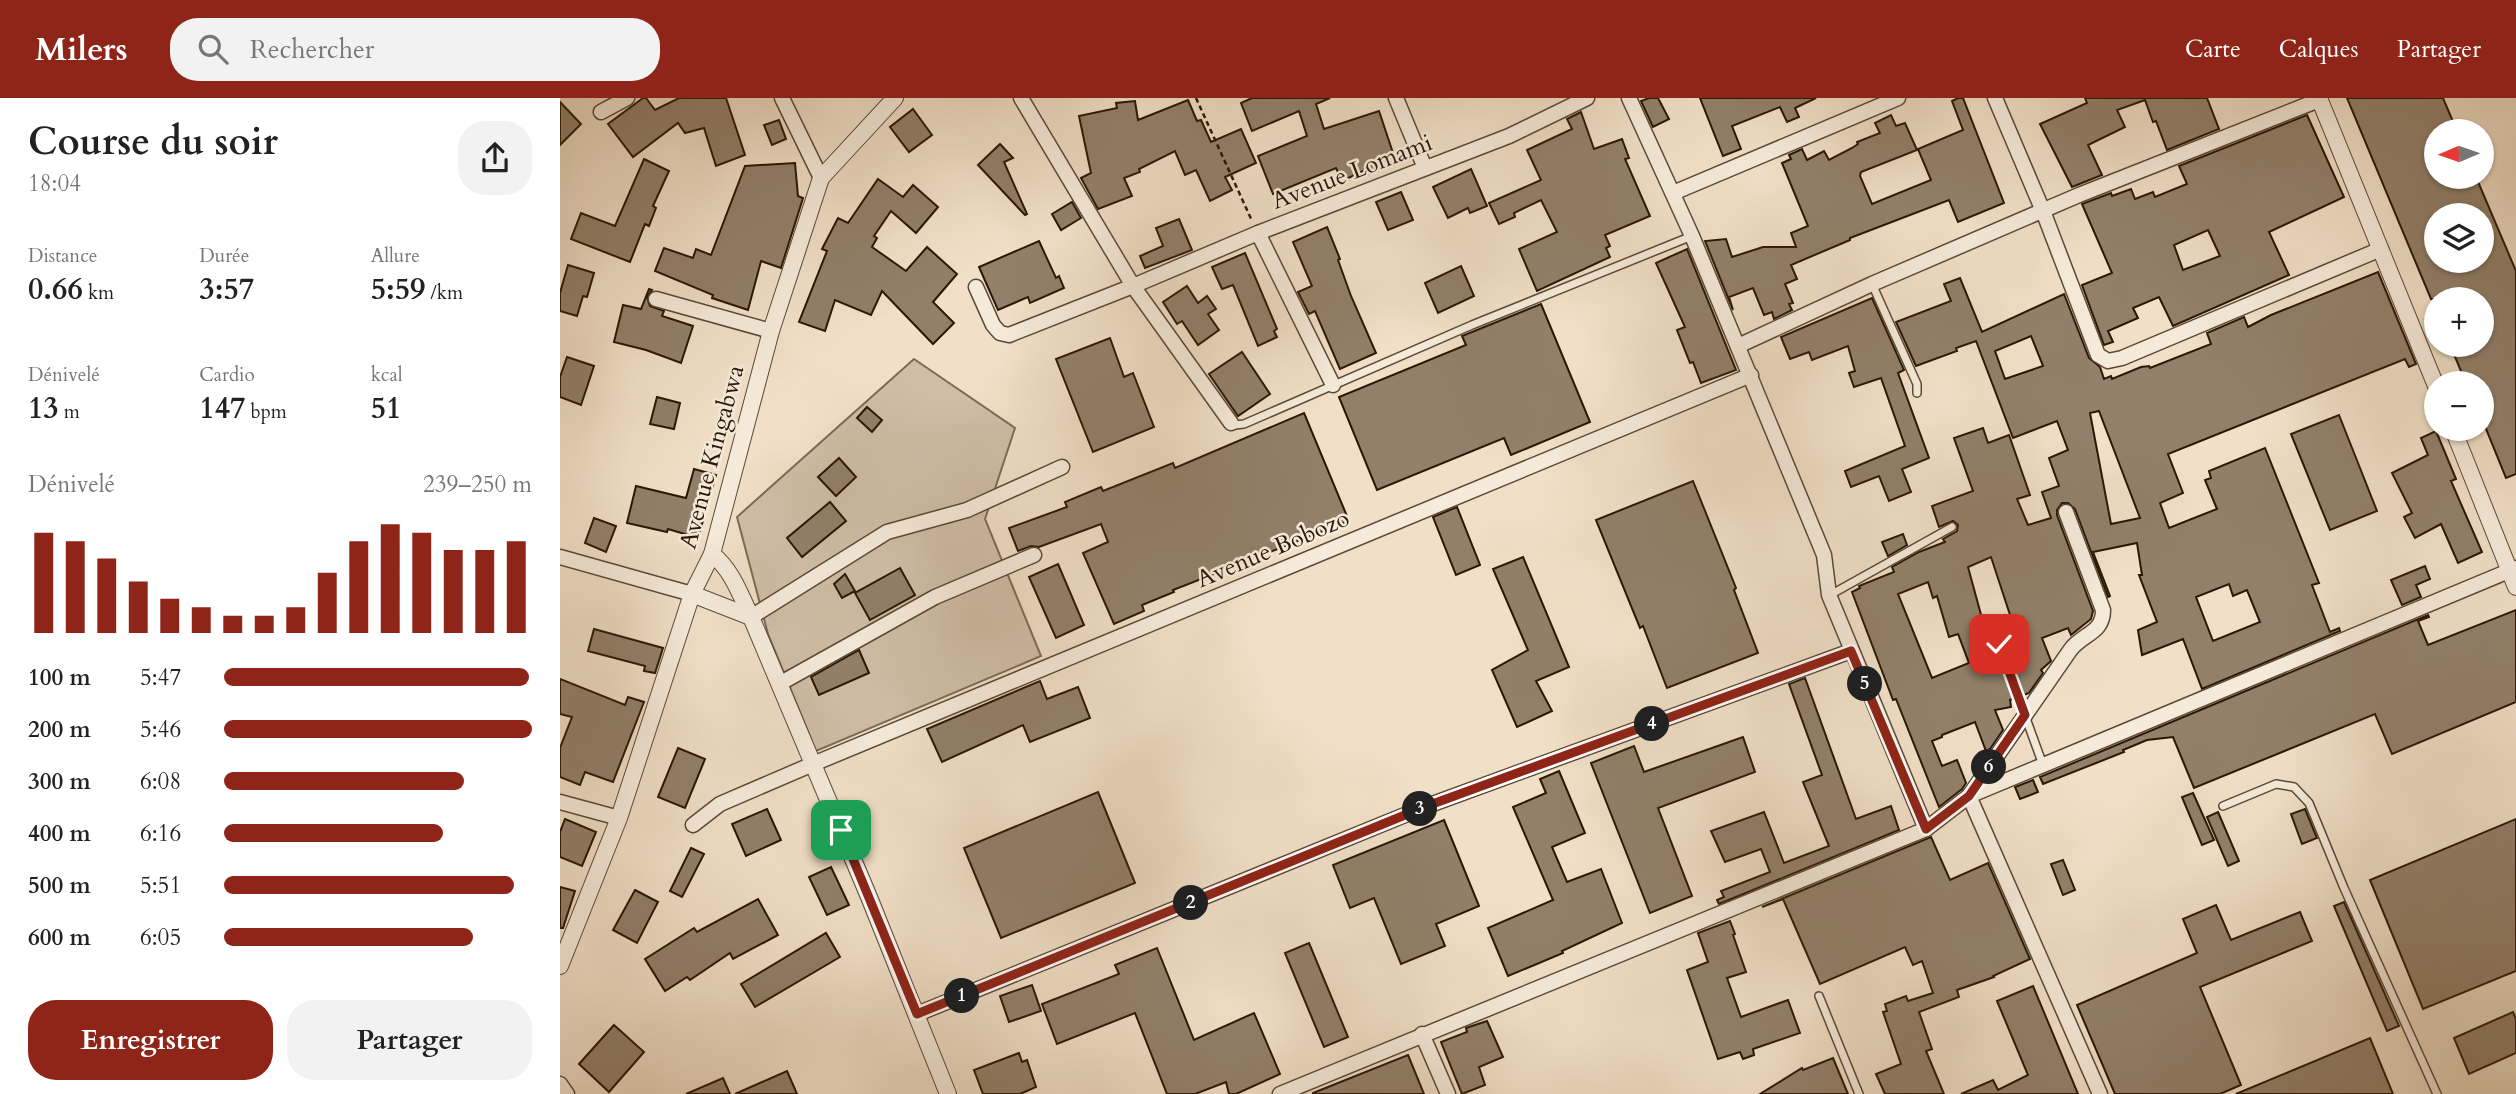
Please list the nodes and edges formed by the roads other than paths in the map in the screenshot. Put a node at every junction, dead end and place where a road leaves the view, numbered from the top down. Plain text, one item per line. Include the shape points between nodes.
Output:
1 (627, 98) edge
2 (782, 98) edge
3 (895, 98) edge
4 (1021, 98) edge
5 (1396, 98) edge
6 (1587, 98) edge
7 (1629, 98) edge
8 (1898, 98) edge
9 (1995, 98) edge
10 (2319, 99) edge
11 (601, 112) dead end
12 (1425, 168) junction
13 (821, 178) junction
14 (1673, 192) junction
15 (2043, 211) junction
16 (1258, 233) junction
17 (1692, 236) junction
18 (2381, 249) junction
19 (1872, 284) junction
20 (1133, 286) junction
21 (976, 287) dead end
22 (656, 299) dead end
23 (771, 331) junction
24 (1738, 346) junction
25 (2430, 371) edge
26 (1751, 375) junction
27 (1333, 385) junction
28 (1917, 393) dead end
29 (1231, 423) joint
30 (2458, 441) edge
31 (1062, 467) dead end
32 (2066, 512) dead end
33 (1952, 527) dead end
34 (712, 554) junction
35 (1034, 555) dead end
36 (560, 557) edge
37 (2513, 570) edge
38 (2516, 587) edge
39 (692, 594) junction
40 (1829, 595) junction
41 (751, 617) junction
42 (1999, 644) dead end
43 (1851, 651) junction
44 (779, 684) junction
45 (2025, 715) junction
46 (813, 764) junction
47 (2043, 765) junction
48 (1969, 796) junction
49 (560, 802) edge
50 (2223, 806) dead end
51 (619, 818) junction
52 (693, 825) dead end
53 (1926, 829) junction
54 (560, 966) edge
55 (1819, 996) dead end
56 (917, 1014) junction
57 (1422, 1034) junction
58 (560, 1084) edge
59 (567, 1094) edge
60 (948, 1094) edge
61 (1280, 1094) edge
62 (1448, 1094) edge
63 (1859, 1094) edge
64 (2100, 1094) edge
65 (2437, 1094) edge

1 - 11 street
2 - 13 street
3 - 13 street, Avenue Kingabwa
4 - 20 street
5 - 12 street
6 - 12 street, Avenue Lomami via 1508,136
7 - 14 street
8 - 14 street
9 - 15 street
10 - 15 street
10 - 18 street
12 - 16 street, Avenue Lomami
13 - 23 street, Avenue Kingabwa
14 - 17 street
15 - 18 street via 2098,355 2108,361
15 - 19 street
16 - 20 street, Avenue Lomami
16 - 27 street
17 - 24 street
17 - 27 lane
18 - 25 street
19 - 24 street
19 - 28 lane
20 - 21 street, Avenue Lomami via 1009,335 993,325
20 - 29 street
22 - 23 street
23 - 34 street, Avenue Kingabwa
24 - 26 street
26 - 40 street via 1824,555
26 - 46 street, Avenue Bobozo
27 - 29 lane via 1244,424
30 - 37 street
31 - 41 street via 967,510 887,532
32 - 45 street via 2103,618 2100,627 2078,640
33 - 40 lane
34 - 39 street, Avenue Kingabwa
34 - 41 street via 732,576
35 - 44 street via 935,597
36 - 39 street
37 - 38 street
37 - 47 street
39 - 41 street
39 - 51 street, Avenue Kingabwa
40 - 43 street
41 - 44 street
42 - 45 lane
43 - 53 street
43 - 56 street via 1427,806
44 - 46 street
45 - 47 lane
45 - 48 street
46 - 52 street, Avenue Bobozo via 720,804
46 - 56 street
47 - 48 street
48 - 53 street
48 - 64 street
49 - 51 street
50 - 65 lane via 2276,785 2294,787 2309,803
51 - 54 street, Avenue Kingabwa
53 - 57 street
55 - 63 lane
56 - 60 street
57 - 61 street
57 - 62 street
58 - 59 street

